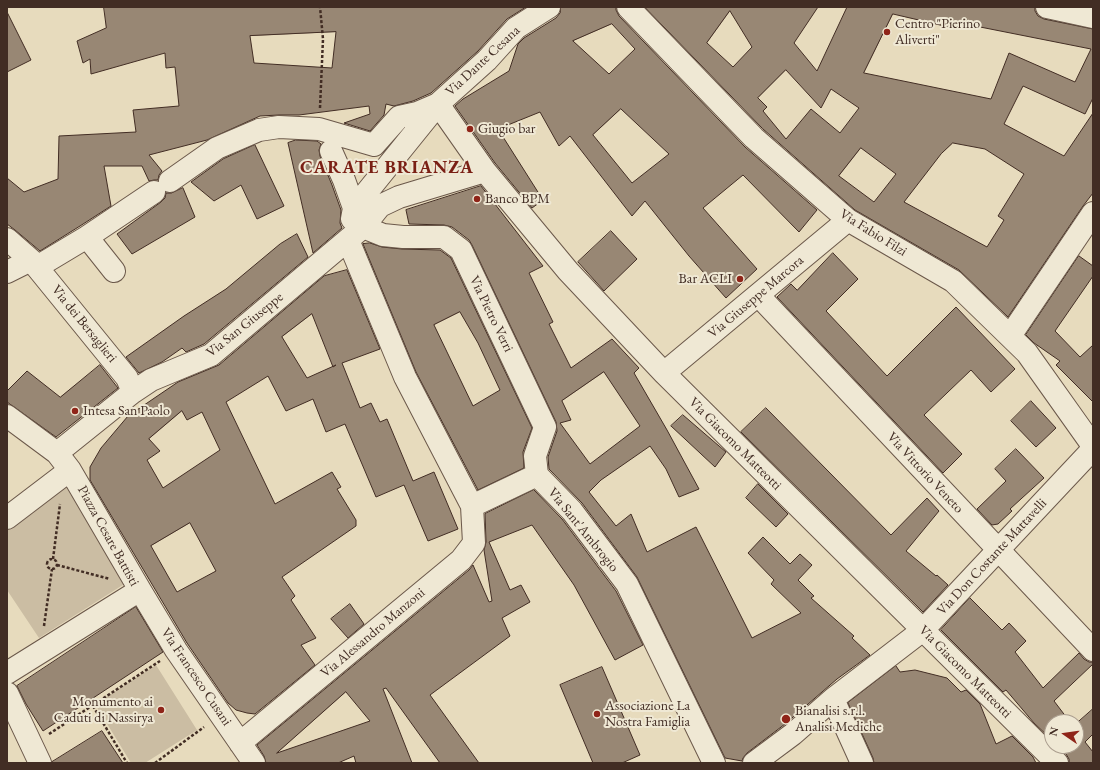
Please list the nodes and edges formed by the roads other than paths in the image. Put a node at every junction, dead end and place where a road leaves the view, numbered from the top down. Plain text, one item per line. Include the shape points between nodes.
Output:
1 (549, 7) edge
2 (628, 7) edge
3 (1047, 7) edge
4 (1093, 17) edge
5 (438, 104) junction
6 (331, 151) dead end
7 (485, 171) junction
8 (1093, 213) edge
9 (848, 220) junction
10 (355, 225) junction
11 (86, 237) junction
12 (7, 239) edge
13 (34, 263) junction
14 (114, 271) dead end
15 (7, 272) edge
16 (758, 295) junction
17 (1010, 336) junction
18 (664, 373) junction
19 (133, 392) junction
20 (7, 416) edge
21 (1093, 448) edge
22 (64, 466) junction
23 (537, 475) junction
24 (472, 506) junction
25 (7, 518) edge
26 (998, 550) junction
27 (140, 590) junction
28 (922, 630) junction
29 (1093, 650) edge
30 (7, 673) edge
31 (7, 693) edge
32 (833, 699) junction
33 (240, 743) junction
34 (36, 754) edge
35 (254, 763) edge
36 (714, 763) edge
37 (754, 763) edge
38 (862, 763) edge
39 (1057, 763) edge

1 - 5 street, Via Dante Cesana via 516,28 487,60
2 - 9 street, Via Fabio Filzi via 754,138
3 - 4 street
5 - 7 street, Via Giacomo Matteotti
5 - 10 street
5 - 11 street via 417,113 399,116 374,145 319,130 279,127 259,130 217,148
6 - 10 street via 344,180
7 - 10 street via 399,198 380,206
7 - 18 street, Via Giacomo Matteotti via 568,271
8 - 17 street
9 - 16 street, Via Giuseppe Marcora
9 - 17 street, Via Fabio Filzi via 953,281
10 - 19 street, Via San Giuseppe via 211,355 151,380
10 - 23 street, Via Pietro Verri via 383,235 444,237 461,250 545,427 535,456
10 - 24 street via 405,378
11 - 13 street
11 - 14 street
12 - 13 street, Via dei Bersaglieri
13 - 15 street
13 - 19 street, Via dei Bersaglieri via 127,378
16 - 18 street, Via Giuseppe Marcora
16 - 26 street, Via Vittorio Veneto
17 - 21 street, Via Fabio Filzi via 1027,353
18 - 28 street, Via Giacomo Matteotti
19 - 22 street, Via San Giuseppe
20 - 22 street
21 - 26 street, Via Don Costante Mattavelli
22 - 25 street, Via San Giuseppe
22 - 27 street, Piazza Cesare Battisti
23 - 24 street, Via Sant'Ambrogio
23 - 36 street, Via Sant'Ambrogio via 572,511 627,584
24 - 33 street, Via Alessandro Manzoni via 474,543 461,560
26 - 28 street, Via Don Costante Mattavelli
26 - 29 street, Via Vittorio Veneto
27 - 30 street, Piazza Cesare Battisti
27 - 33 street, Via Francesco Cusani via 176,650
28 - 32 street, Via Don Costante Mattavelli
28 - 39 street, Via Giacomo Matteotti
31 - 34 street
32 - 37 street, Via Don Costante Mattavelli via 793,734
32 - 38 street
33 - 35 street, Via Francesco Cusani

